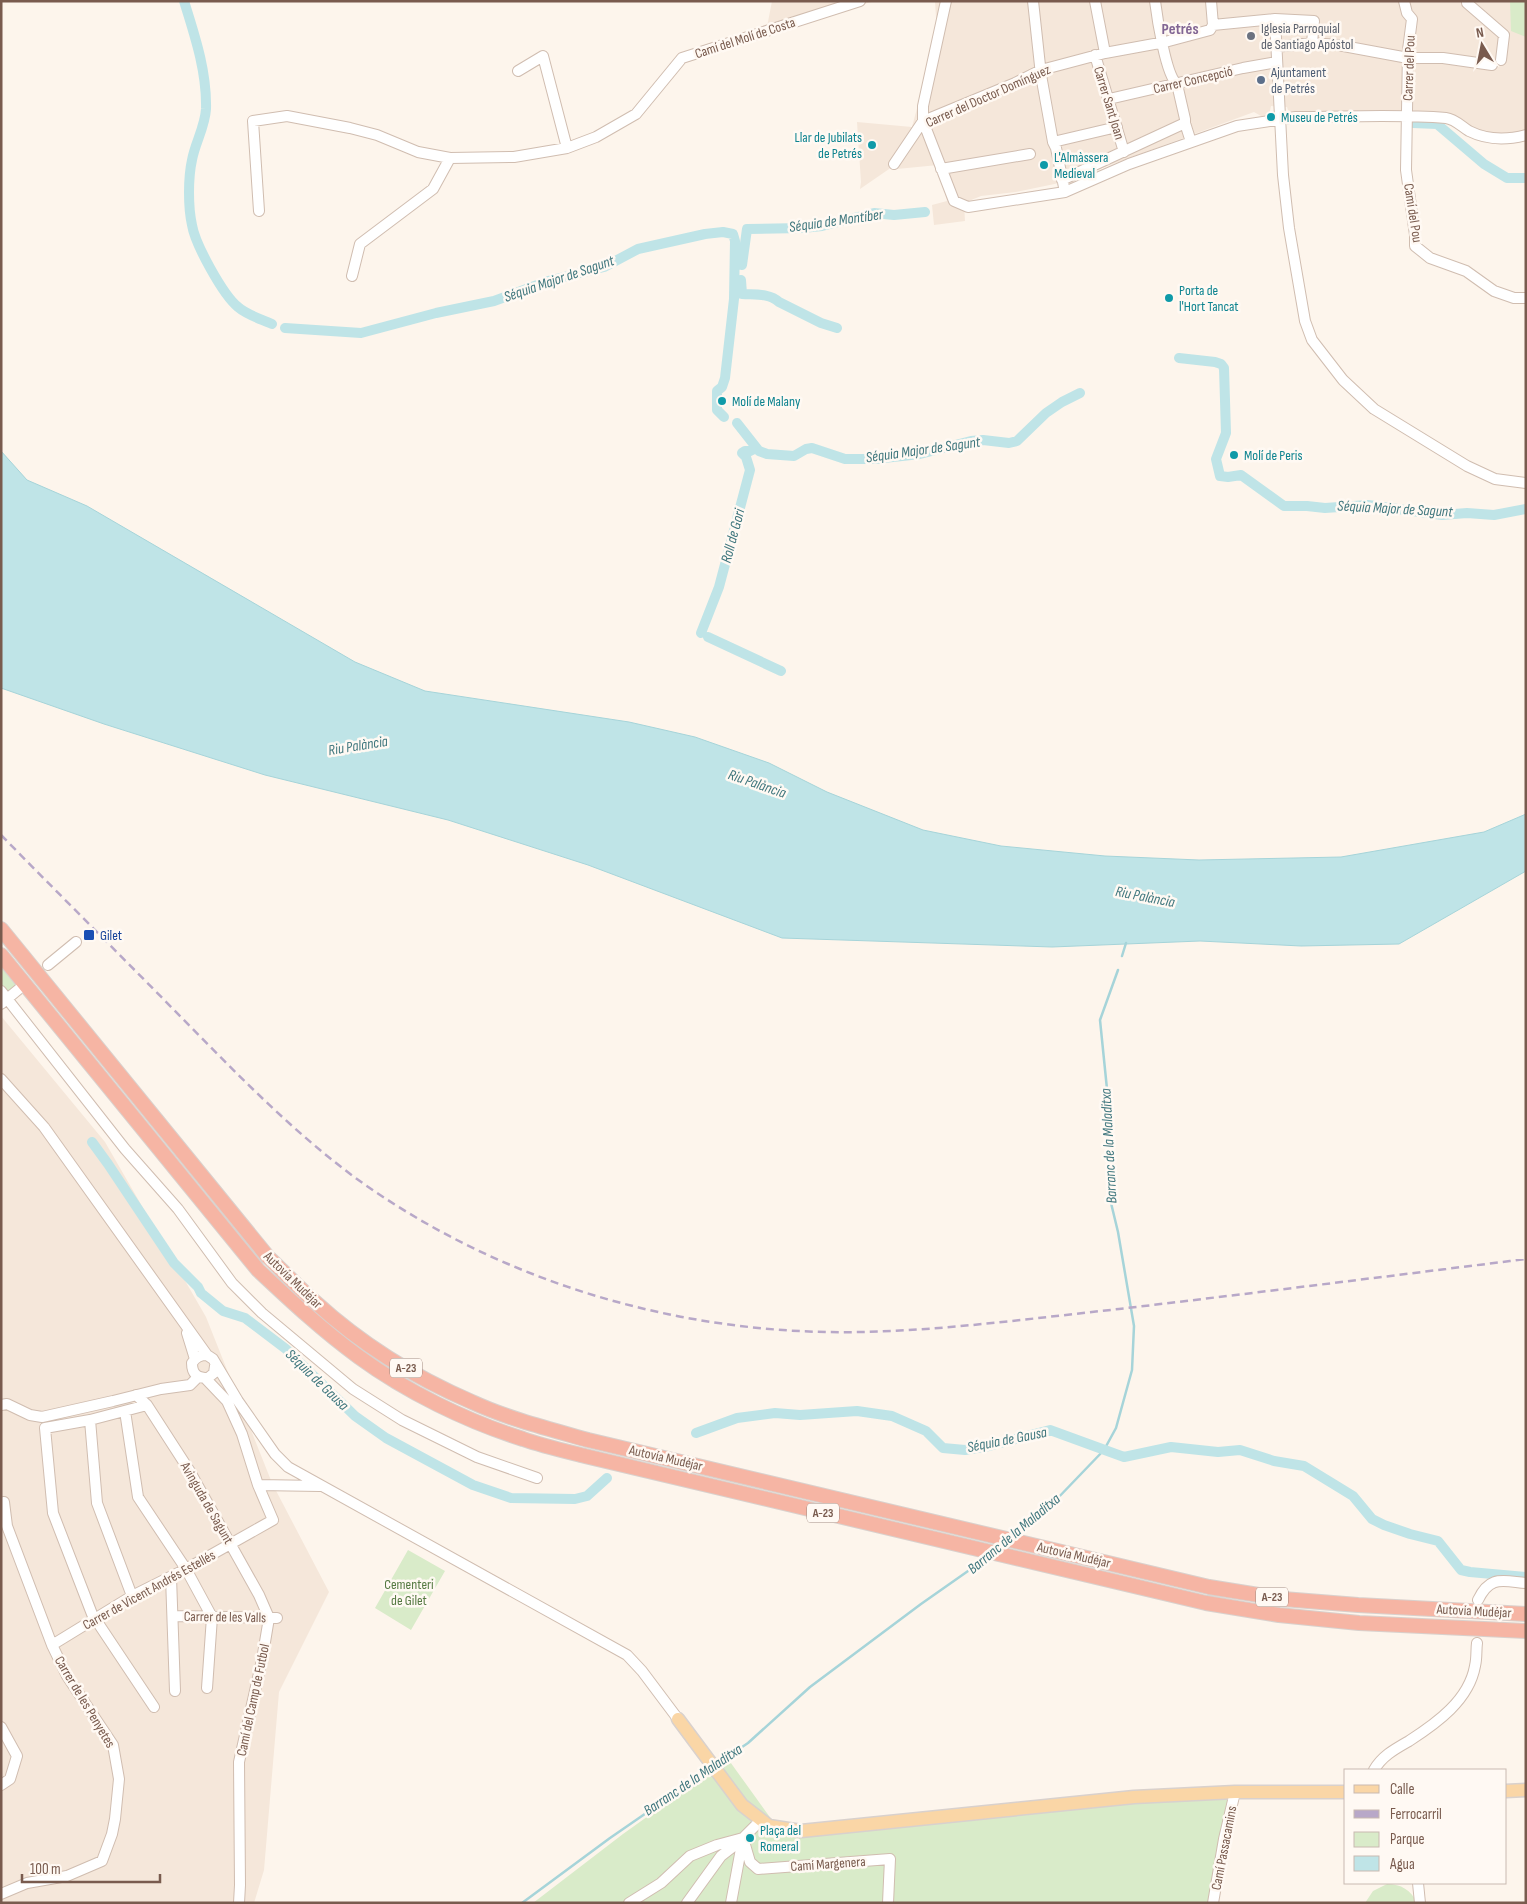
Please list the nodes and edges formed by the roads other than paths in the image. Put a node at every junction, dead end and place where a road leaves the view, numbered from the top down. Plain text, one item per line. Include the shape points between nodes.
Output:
1 (860, 1) edge
2 (946, 1) edge
3 (1033, 1) edge
4 (1095, 1) edge
5 (1154, 1) edge
6 (1211, 1) edge
7 (1404, 1) edge
8 (1467, 1) edge
9 (845, 4) edge
10 (1275, 18) junction
11 (1213, 26) junction
12 (1162, 43) junction
13 (1312, 44) junction
14 (1276, 47) junction
15 (1100, 54) junction
16 (1408, 58) junction
17 (1277, 62) junction
18 (1041, 70) junction
19 (518, 72) dead end
20 (1177, 84) junction
21 (1109, 99) junction
22 (1407, 116) junction
23 (1280, 118) junction
24 (924, 121) junction
25 (1185, 124) junction
26 (1117, 127) junction
27 (1526, 135) edge
28 (1053, 142) junction
29 (1191, 142) junction
30 (567, 148) junction
31 (1124, 152) junction
32 (1030, 154) dead end
33 (450, 158) junction
34 (894, 164) dead end
35 (941, 169) junction
36 (1062, 180) junction
37 (1065, 192) junction
38 (259, 211) dead end
39 (352, 276) dead end
40 (1526, 298) edge
41 (1526, 482) edge
42 (1, 929) edge
43 (76, 942) dead end
44 (1, 955) edge
45 (48, 965) dead end
46 (19, 989) dead end
47 (3, 998) edge
48 (1, 1078) edge
49 (182, 1320) junction
50 (207, 1356) junction
51 (195, 1358) junction
52 (216, 1366) junction
53 (201, 1376) junction
54 (136, 1395) junction
55 (238, 1401) junction
56 (1, 1405) edge
57 (147, 1405) junction
58 (125, 1411) junction
59 (90, 1420) junction
60 (537, 1478) dead end
61 (258, 1486) junction
62 (322, 1486) junction
63 (4, 1502) dead end
64 (230, 1544) junction
65 (186, 1569) junction
66 (171, 1576) junction
67 (1526, 1583) edge
68 (132, 1596) junction
69 (1478, 1600) dead end
70 (1526, 1614) edge
71 (174, 1616) junction
72 (212, 1617) junction
73 (273, 1618) junction
74 (95, 1619) junction
75 (1522, 1631) edge
76 (1477, 1643) dead end
77 (52, 1645) junction
78 (207, 1688) dead end
79 (175, 1691) dead end
80 (154, 1707) dead end
81 (678, 1720) joint
82 (1, 1727) edge
83 (1375, 1769) edge
84 (1, 1785) edge
85 (1526, 1790) edge
86 (1507, 1791) edge
87 (1235, 1792) junction
88 (1344, 1792) edge
89 (761, 1820) junction
90 (743, 1838) junction
91 (1418, 1884) edge
92 (1, 1894) edge
93 (239, 1903) edge
94 (629, 1903) edge
95 (687, 1903) edge
96 (731, 1903) edge
97 (888, 1903) edge
98 (1213, 1903) edge
99 (1420, 1903) edge

1 - 9 street, Camí del Molí de Costa
2 - 24 street via 924,106
3 - 18 street
4 - 15 street, Carrer Sant Joan
5 - 12 street
6 - 11 street
7 - 16 street, Carrer del Pou via 1412,19
8 - 16 street via 1504,35 1497,63
9 - 30 street, Camí del Molí de Costa via 682,58 636,114 596,137
10 - 11 street, Carrer del Doctor Domínguez
10 - 13 street, Carrer del Doctor Domínguez via 1314,20
10 - 14 street
11 - 12 street, Carrer del Doctor Domínguez via 1210,30
12 - 15 street, Carrer del Doctor Domínguez
12 - 20 street via 1173,82
13 - 14 street
13 - 16 street via 1338,45
14 - 17 street
15 - 18 street, Carrer del Doctor Domínguez
15 - 21 street, Carrer Sant Joan
16 - 22 street, Carrer del Pou
17 - 20 street, Carrer Concepció
17 - 23 street
18 - 24 street, Carrer del Doctor Domínguez
18 - 28 street
19 - 30 street via 543,56
20 - 21 street, Carrer Concepció
20 - 25 street
21 - 26 street, Carrer Sant Joan
22 - 23 street
22 - 27 street via 1450,119 1469,131 1493,138
22 - 40 street, Camí del Pou via 1406,170 1415,246 1430,258 1466,271 1494,291 1514,298
23 - 29 street via 1237,126
23 - 41 street via 1289,228 1305,321 1312,340 1343,380 1374,409 1467,466 1495,479
24 - 34 street, Carrer del Doctor Domínguez
24 - 35 street
25 - 29 street
25 - 31 street
26 - 28 street
26 - 31 street, Carrer Sant Joan
28 - 36 street
29 - 37 street
30 - 33 street, Camí del Molí de Costa via 514,157
31 - 36 street
32 - 35 street
33 - 38 street, Camí del Molí de Costa via 418,152 350,128 287,116 253,121
33 - 39 street via 433,189 360,244
35 - 37 street via 954,201 968,206
36 - 37 street
42 - 70 highway, Autovía Mudéjar / A-23 via 268,1257 316,1303 365,1342 420,1376 472,1402 524,1422 588,1440 1209,1587 1283,1599
43 - 45 street
44 - 75 highway, Autovía Mudéjar / A-23 via 258,1270 307,1316 360,1358 462,1415 531,1441 585,1456 1206,1602 1279,1615 1359,1623
46 - 47 street
47 - 60 street via 178,1210 232,1283 262,1314 353,1389 402,1420 477,1458
48 - 49 street via 44,1127
49 - 50 street
49 - 51 street
50 - 51 street
50 - 52 street
51 - 53 street via 192,1363
52 - 53 street via 214,1373
52 - 55 street
53 - 54 street
53 - 55 street via 222,1387
53 - 61 street via 226,1401 242,1434
54 - 56 street via 42,1417 7,1404
54 - 57 street, Avinguda de Sagunt
55 - 62 street via 275,1454 288,1467
57 - 58 street
57 - 64 street, Avinguda de Sagunt via 189,1470
58 - 59 street
58 - 65 street via 138,1497
59 - 68 street via 97,1503
59 - 74 street via 45,1428 53,1513
61 - 62 street
61 - 64 street, Carrer de Vicent Andrés Estellés via 273,1520
62 - 81 street via 627,1655
63 - 77 street, Carrer de les Penyetes via 7,1526
64 - 65 street, Carrer de Vicent Andrés Estellés
64 - 73 street, Avinguda de Sagunt
65 - 66 street, Carrer de Vicent Andrés Estellés
65 - 72 street
66 - 68 street, Carrer de Vicent Andrés Estellés
66 - 71 street
67 - 69 street via 1496,1581 1485,1586
68 - 74 street, Carrer de Vicent Andrés Estellés
71 - 72 street, Carrer de les Valls
71 - 79 street
72 - 73 street, Carrer de les Valls
72 - 78 street
73 - 93 street, Camí del Camp de Futbol via 239,1762
74 - 77 street, Carrer de Vicent Andrés Estellés
74 - 80 street
76 - 83 street via 1475,1666 1467,1689 1457,1702 1424,1732 1386,1755
77 - 92 street, Carrer de les Penyetes via 67,1676 113,1745 119,1779 112,1834 102,1861 66,1876 26,1883
81 - 89 main road via 742,1805
82 - 84 street via 17,1756 10,1778
85 - 86 main road
87 - 88 main road
87 - 89 main road via 1134,1796 801,1831 769,1826
87 - 98 street, Camí Passacamins
89 - 90 street
90 - 94 street via 690,1856 661,1883
90 - 95 street via 721,1856
90 - 96 street
90 - 97 street, Camí Margenera via 750,1862 758,1869 890,1859
91 - 99 street

